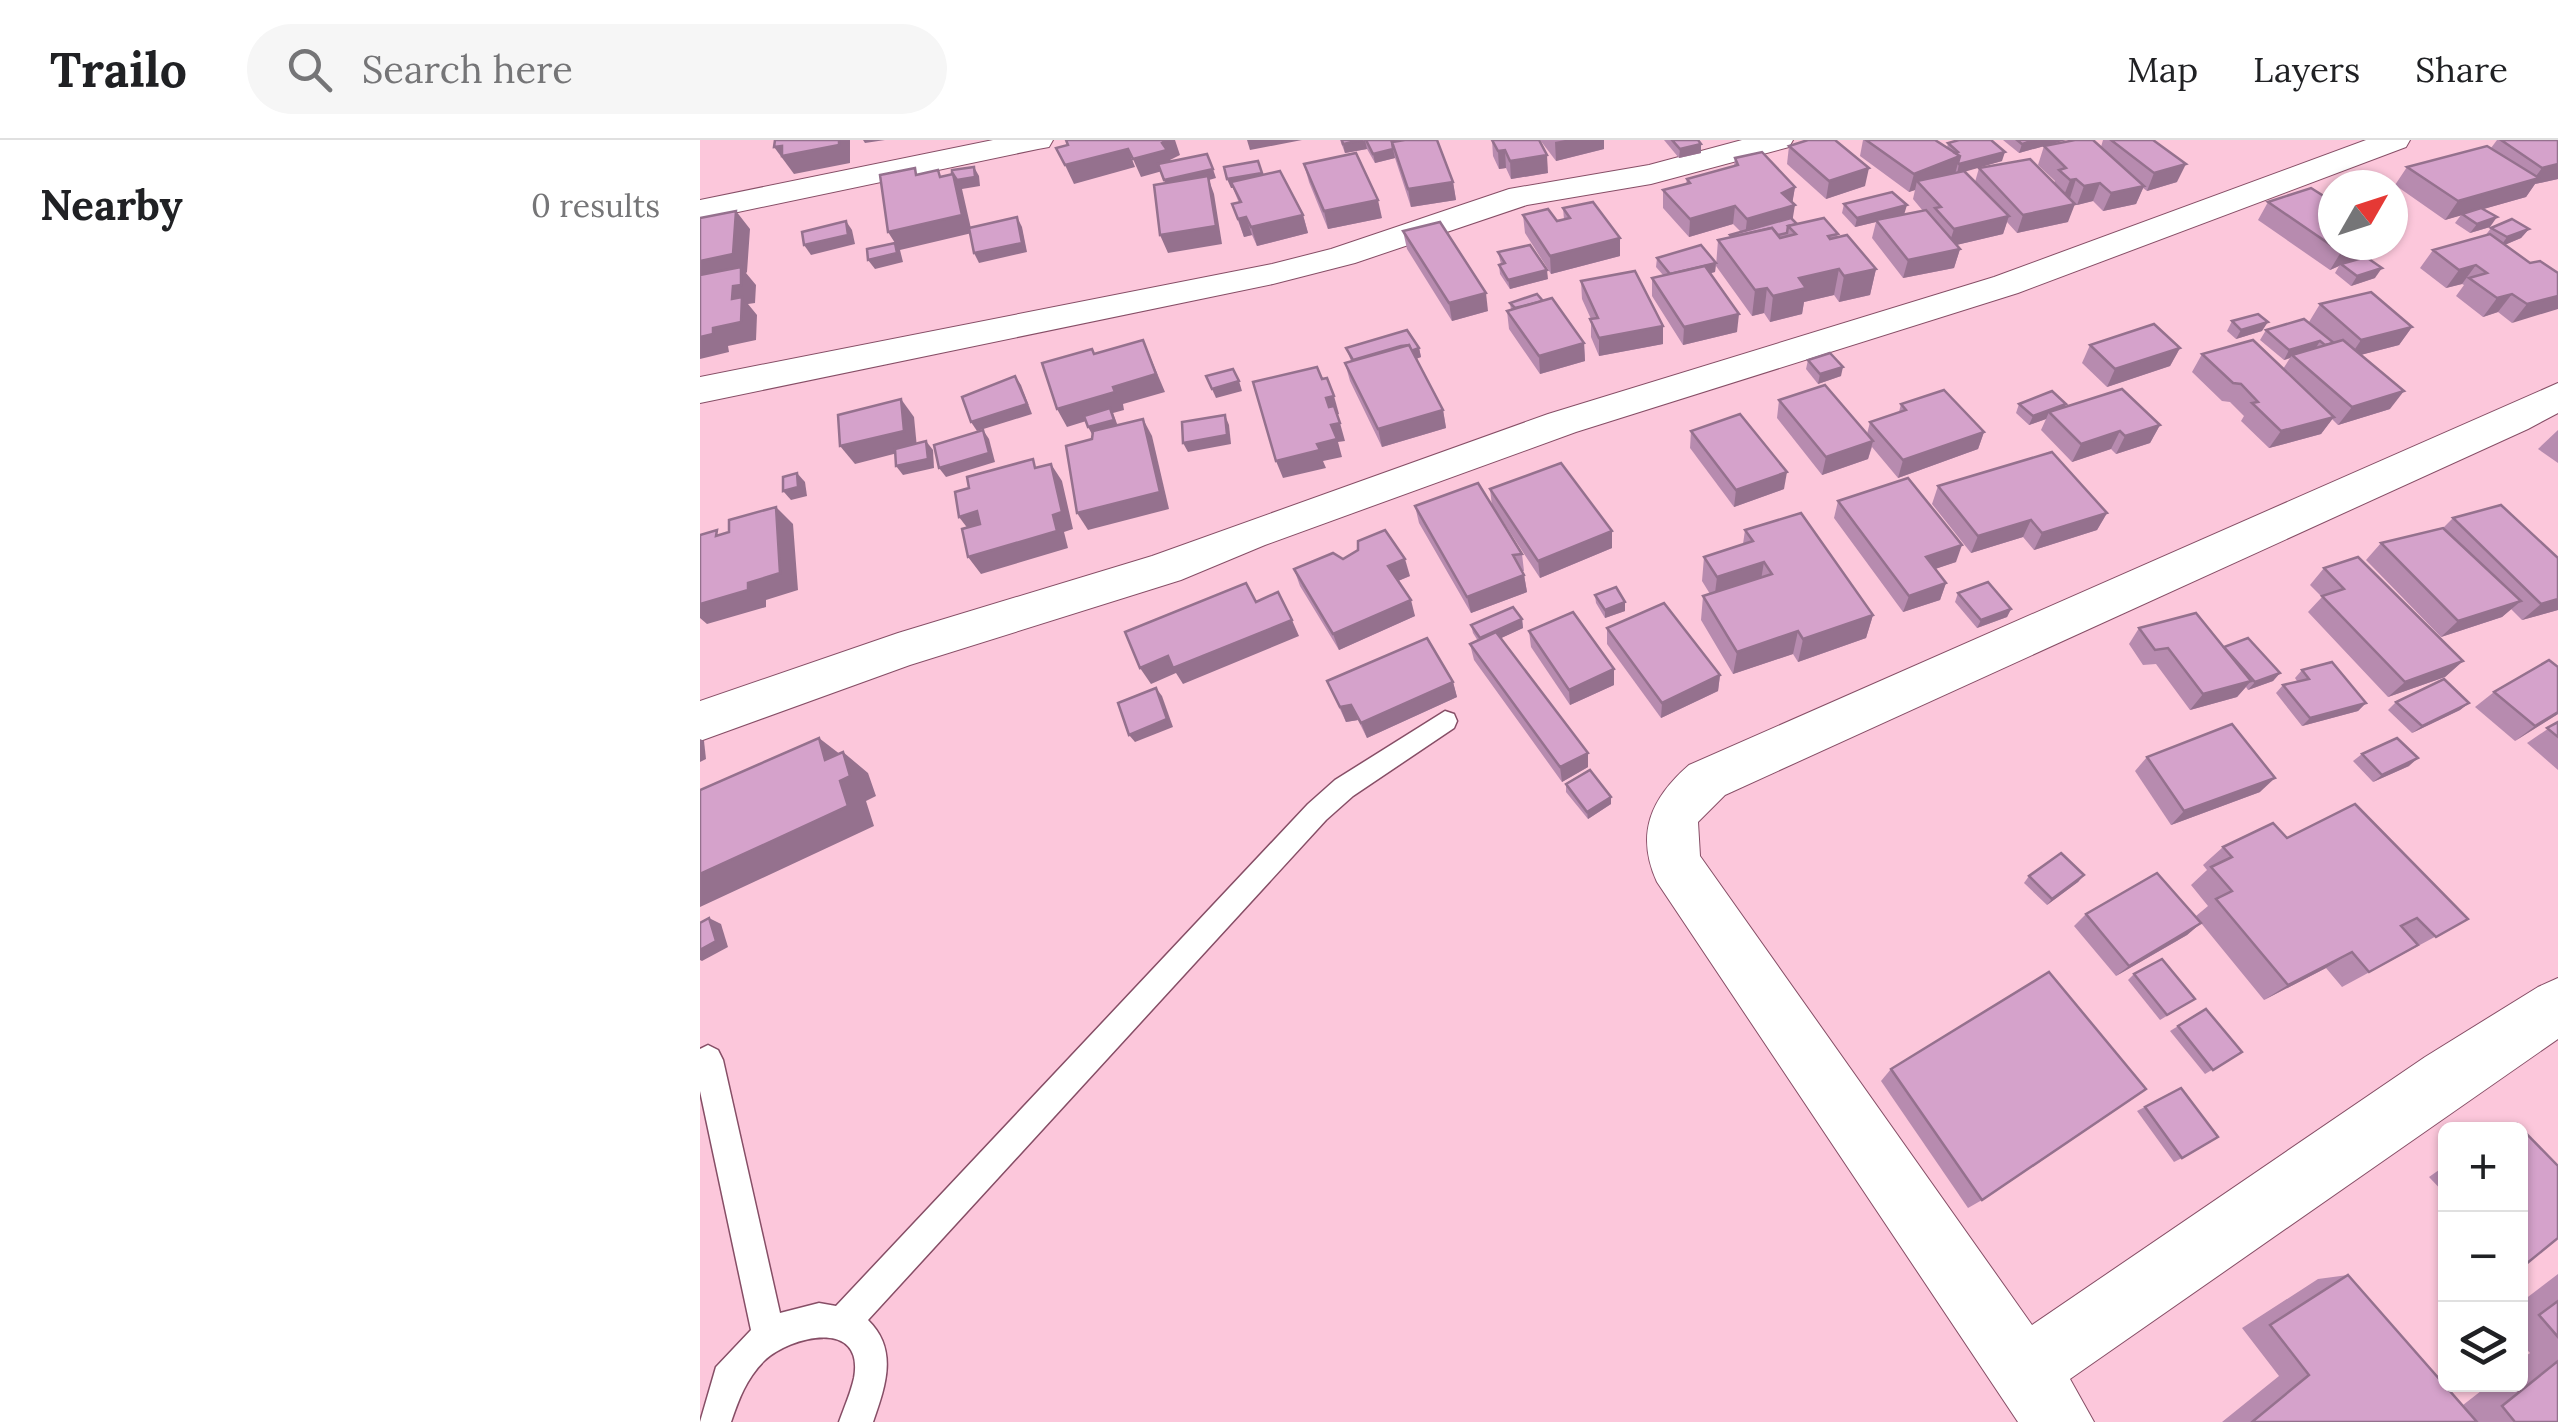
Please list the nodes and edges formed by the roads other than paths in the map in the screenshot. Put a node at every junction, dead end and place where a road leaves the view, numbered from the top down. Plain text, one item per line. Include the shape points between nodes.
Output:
1 (1038, 140) edge
2 (1778, 140) edge
3 (2396, 140) edge
4 (700, 210) edge
5 (700, 390) edge
6 (2558, 396) edge
7 (700, 721) edge
8 (1445, 721) dead end
9 (2558, 1006) edge
10 (708, 1060) dead end
11 (844, 1321) junction
12 (769, 1337) junction
13 (2023, 1371) junction
14 (714, 1422) edge
15 (856, 1422) edge
16 (2059, 1422) edge

1 - 4 street
2 - 5 street via 1651,174 1521,196 1273,274
3 - 7 street via 2006,285 1562,423 1166,568
6 - 13 street via 1707,780 1679,804 1668,835 1676,864
8 - 11 lane via 1316,812
9 - 13 street
10 - 12 lane
11 - 12 lane via 810,1318
11 - 15 lane via 858,1331 870,1364
12 - 14 lane via 735,1371
13 - 16 street

